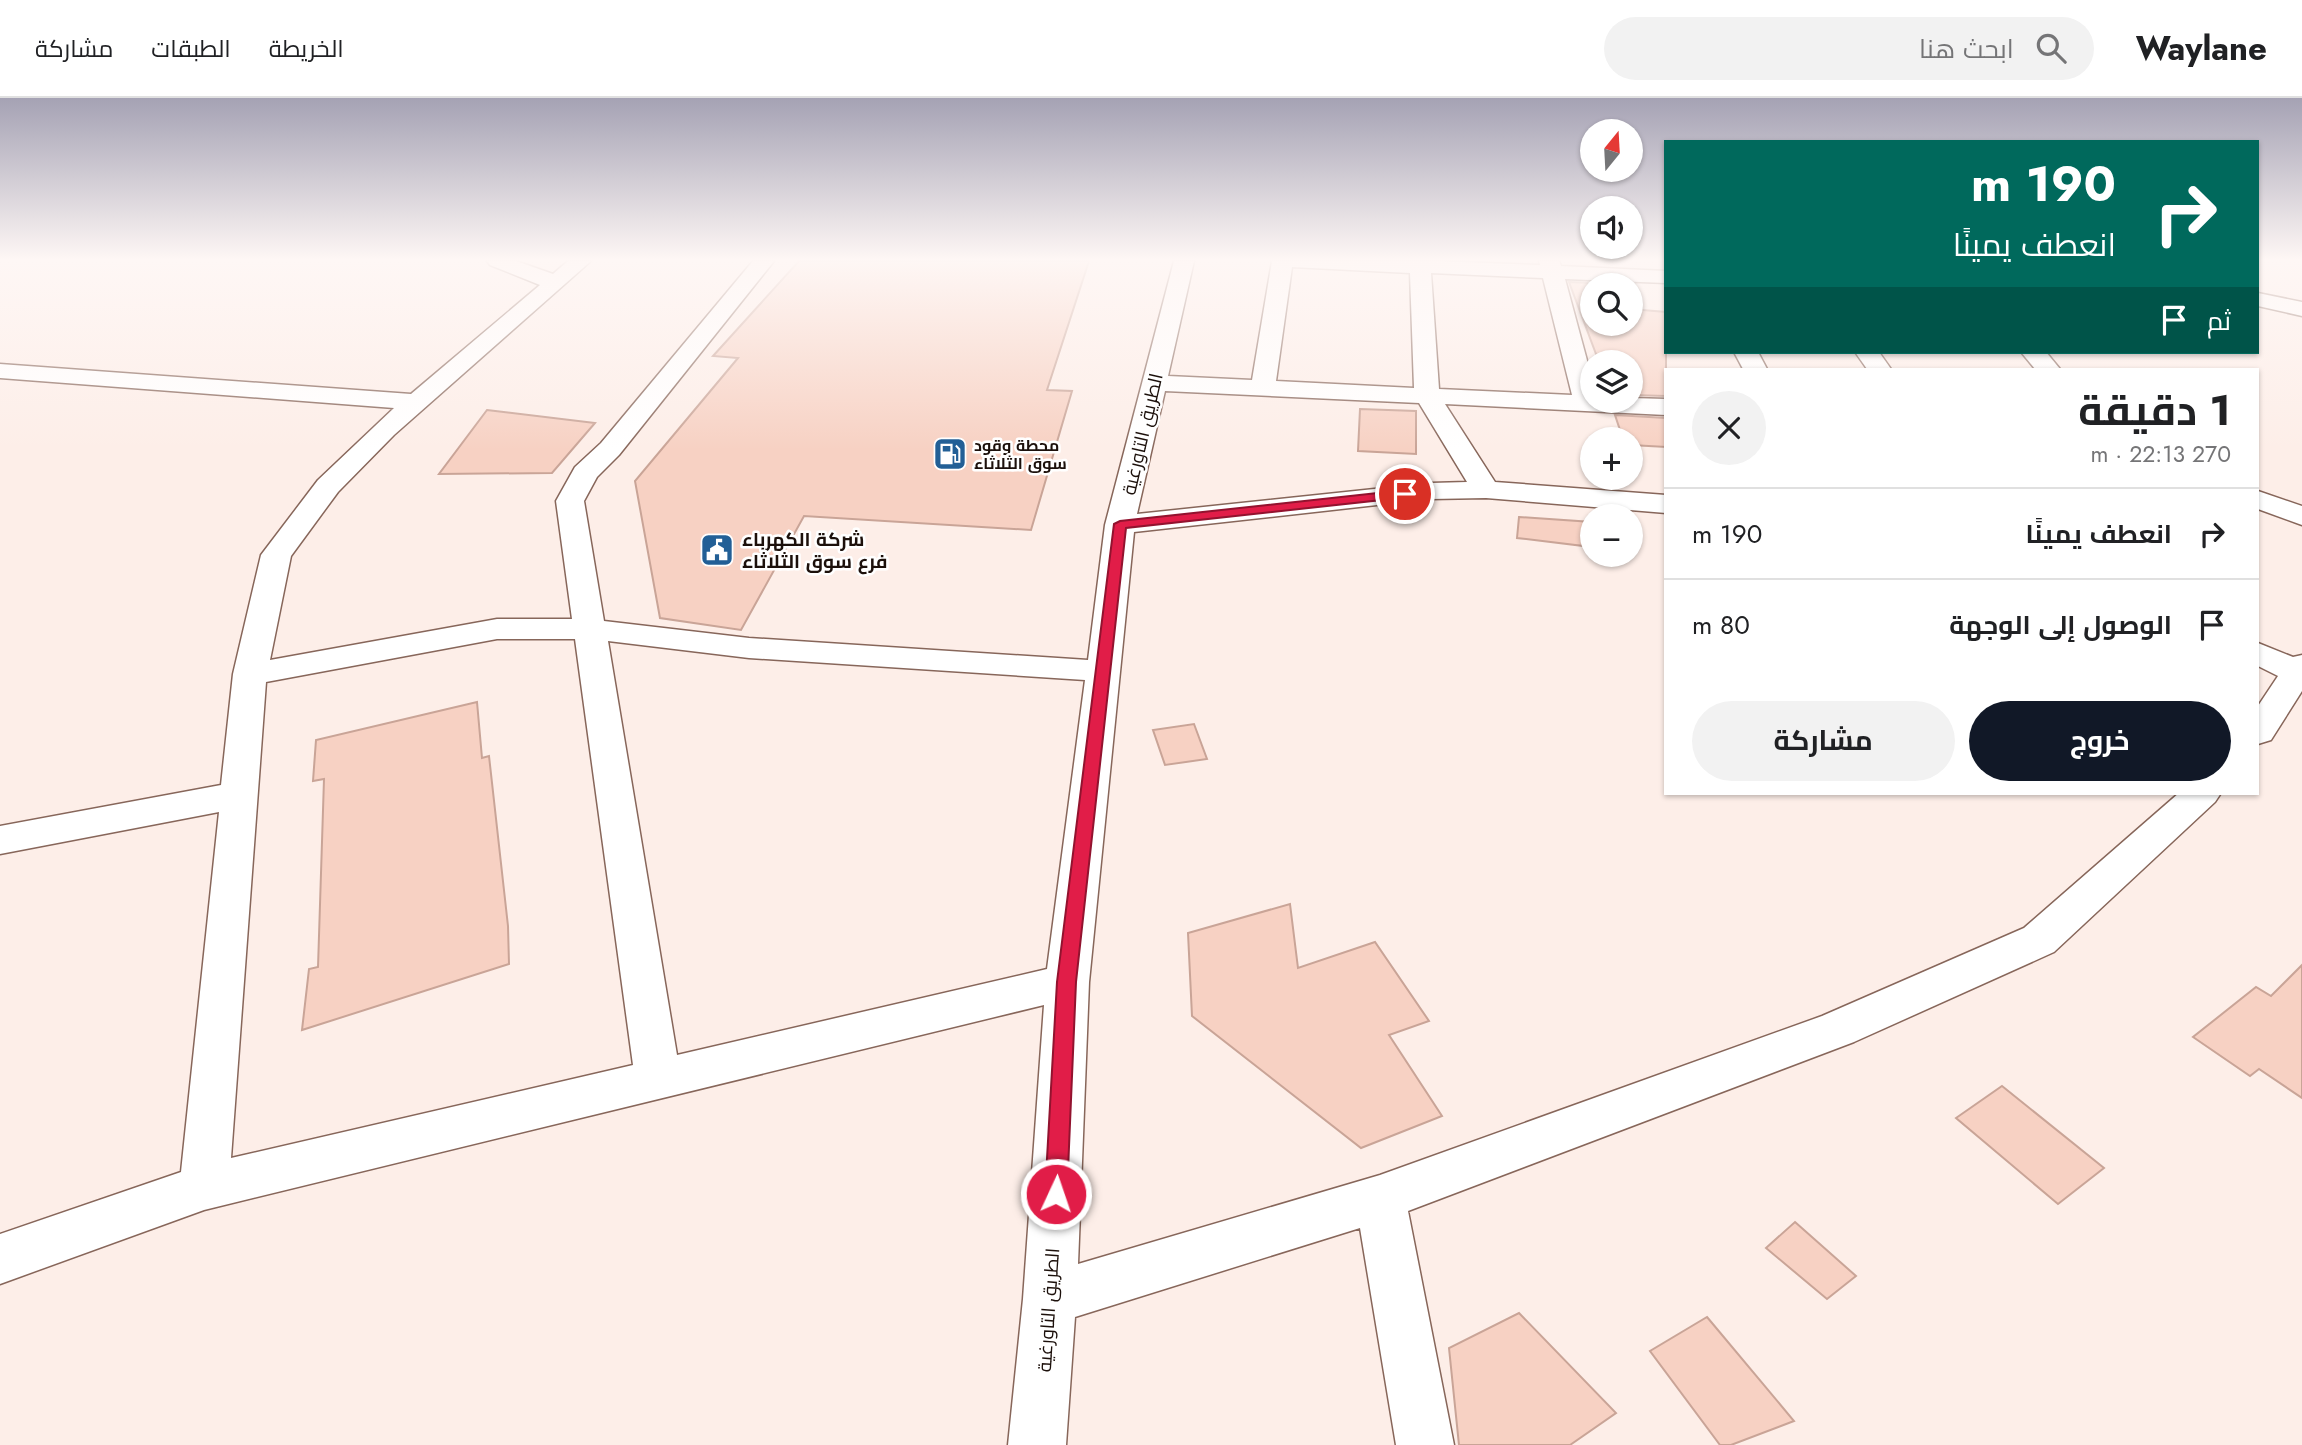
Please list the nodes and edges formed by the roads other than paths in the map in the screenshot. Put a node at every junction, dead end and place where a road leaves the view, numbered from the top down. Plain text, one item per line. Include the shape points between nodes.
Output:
1 (508, 324) edge
2 (713, 324) edge
3 (1169, 324) edge
4 (1274, 324) edge
5 (1423, 324) edge
6 (1566, 324) edge
7 (1869, 354) edge
8 (2035, 354) edge
9 (1879, 368) edge
10 (2047, 368) edge
11 (0, 371) edge
12 (1580, 378) edge
13 (1154, 383) junction
14 (1264, 389) junction
15 (1427, 396) junction
16 (418, 401) junction
17 (1580, 404) edge
18 (1643, 406) edge
19 (1664, 407) edge
20 (1486, 490) junction
21 (2259, 499) edge
22 (1664, 504) edge
23 (2302, 516) edge
24 (1120, 524) junction
25 (590, 629) junction
26 (2259, 653) edge
27 (1103, 671) junction
28 (2300, 671) edge
29 (250, 674) junction
30 (2259, 731) edge
31 (2200, 795) edge
32 (240, 796) junction
33 (0, 840) edge
34 (1067, 982) junction
35 (658, 1079) junction
36 (204, 1187) junction
37 (1380, 1198) junction
38 (0, 1259) edge
39 (1050, 1299) junction
40 (1037, 1445) edge
41 (1425, 1445) edge

1 - 16 street
2 - 25 street via 585,473 570,501
3 - 13 street, الطريق التاورغية
4 - 14 street
5 - 15 street
6 - 12 street
7 - 9 street
8 - 10 street
11 - 16 street
13 - 14 street
13 - 24 street, الطريق التاورغية
14 - 15 street
15 - 17 street
15 - 20 street
16 - 29 street via 328,486 276,555
18 - 19 street
20 - 22 street
20 - 24 street via 1431,491
21 - 23 street
24 - 27 street, الطريق التاورغية
25 - 27 street via 749,648
25 - 29 street via 497,629
25 - 35 street
26 - 28 street
27 - 34 street, الطريق التاورغية
28 - 30 street
29 - 32 street
31 - 37 street via 2039,940 1838,1029
32 - 33 street
32 - 36 street
34 - 35 street
34 - 39 street, الطريق التاورغية
35 - 36 street
36 - 38 street
37 - 39 street
37 - 41 street
39 - 40 street, الطريق التاورغية

